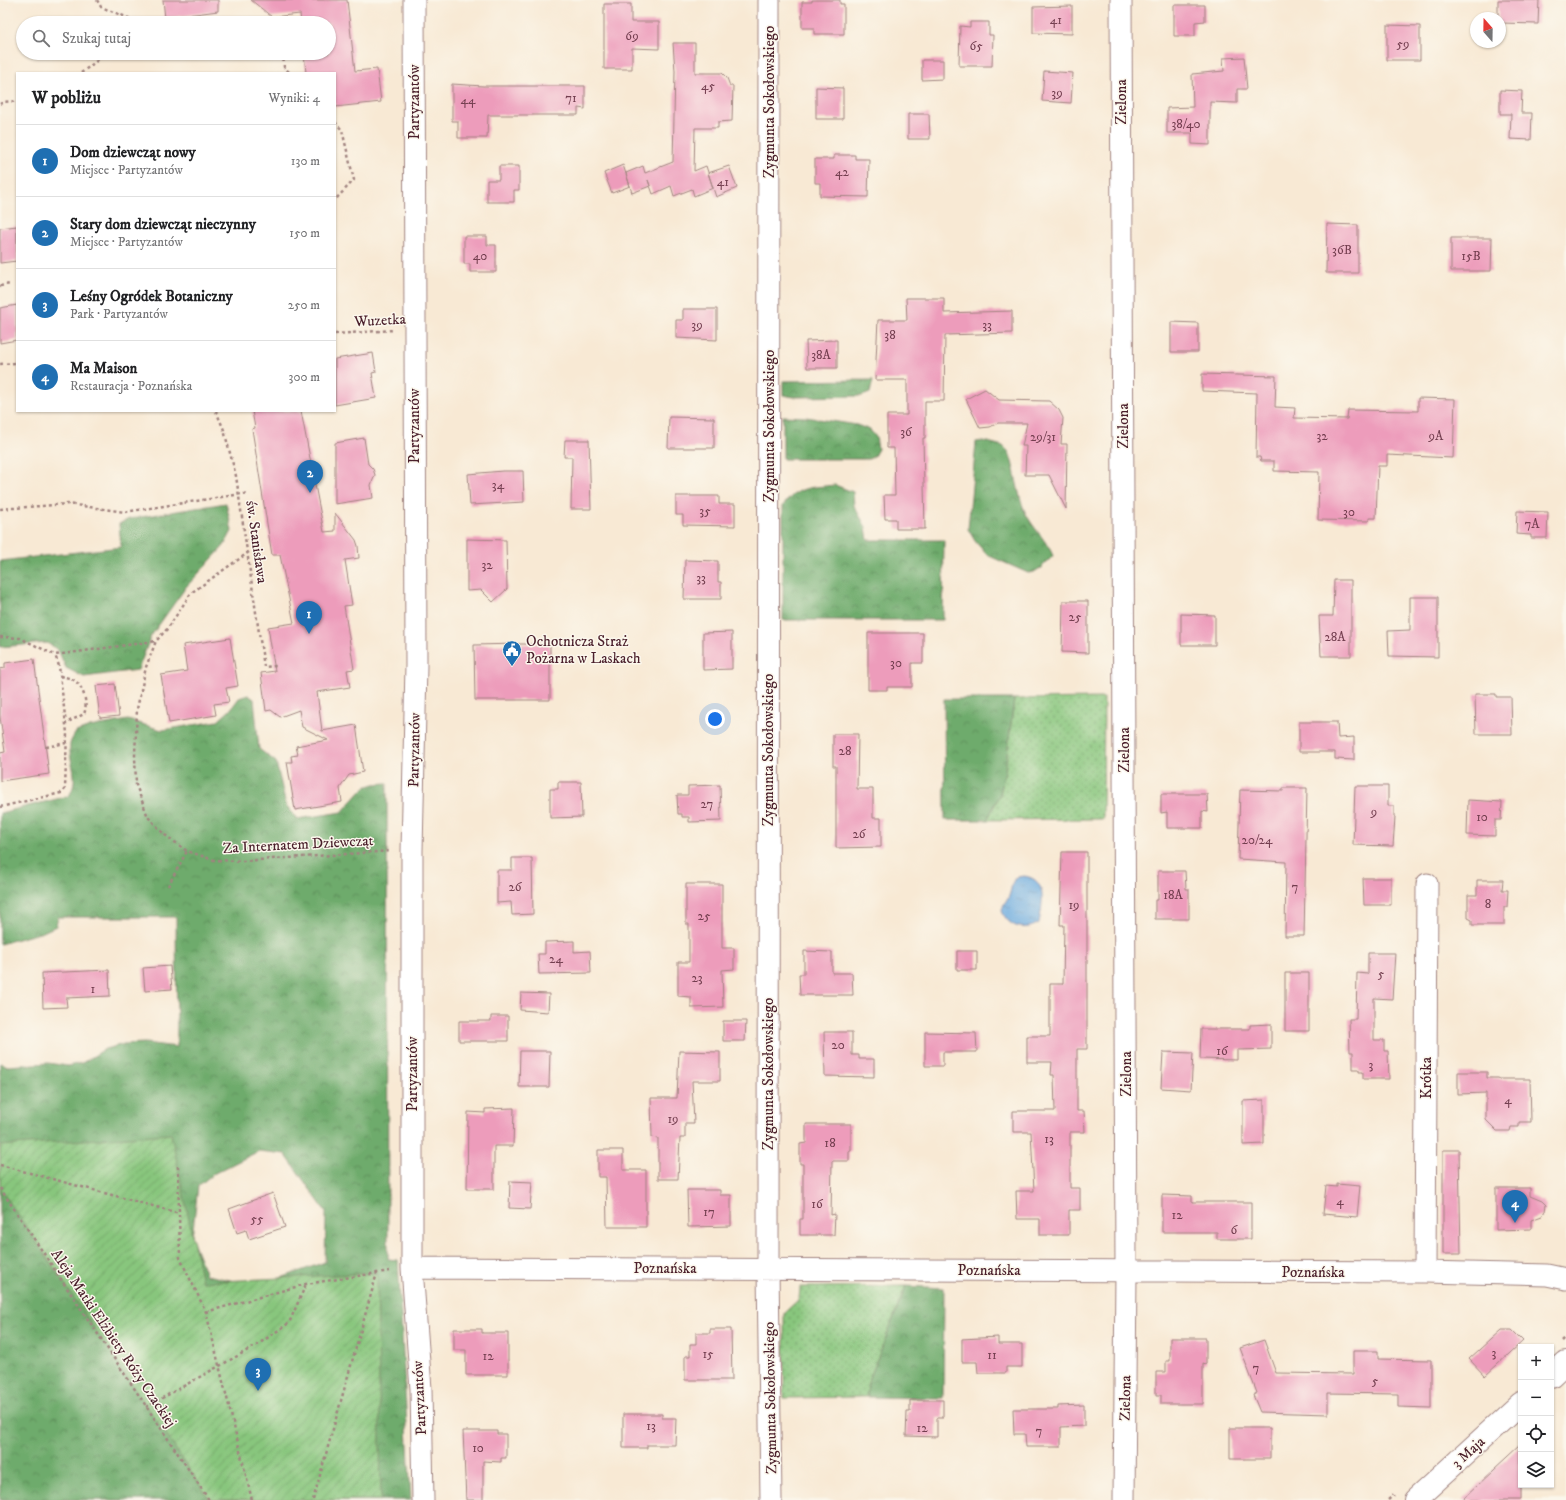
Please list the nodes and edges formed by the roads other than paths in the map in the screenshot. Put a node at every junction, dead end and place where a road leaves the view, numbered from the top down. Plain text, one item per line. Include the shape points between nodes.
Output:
1 (414, 0) edge
2 (769, 0) edge
3 (1121, 0) edge
4 (1427, 884) dead end
5 (412, 1268) junction
6 (768, 1268) junction
7 (1126, 1271) junction
8 (1425, 1272) junction
9 (1566, 1279) edge
10 (1566, 1362) edge
11 (1554, 1373) edge
12 (1518, 1407) edge
13 (423, 1500) edge
14 (771, 1500) edge
15 (1124, 1500) edge
16 (1415, 1500) edge

1 - 5 street, Partyzantów via 416,665 412,851
2 - 6 street, Zygmunta Sokołowskiego
3 - 7 street, Zielona
4 - 8 street, Krótka
5 - 6 street, Poznańska
5 - 13 street, Partyzantów via 420,1389
6 - 7 street, Poznańska
6 - 14 street, Zygmunta Sokołowskiego
7 - 8 street, Poznańska
7 - 15 street, Zielona
8 - 9 street, Poznańska via 1547,1275
10 - 11 street
12 - 16 street, 3 Maja

